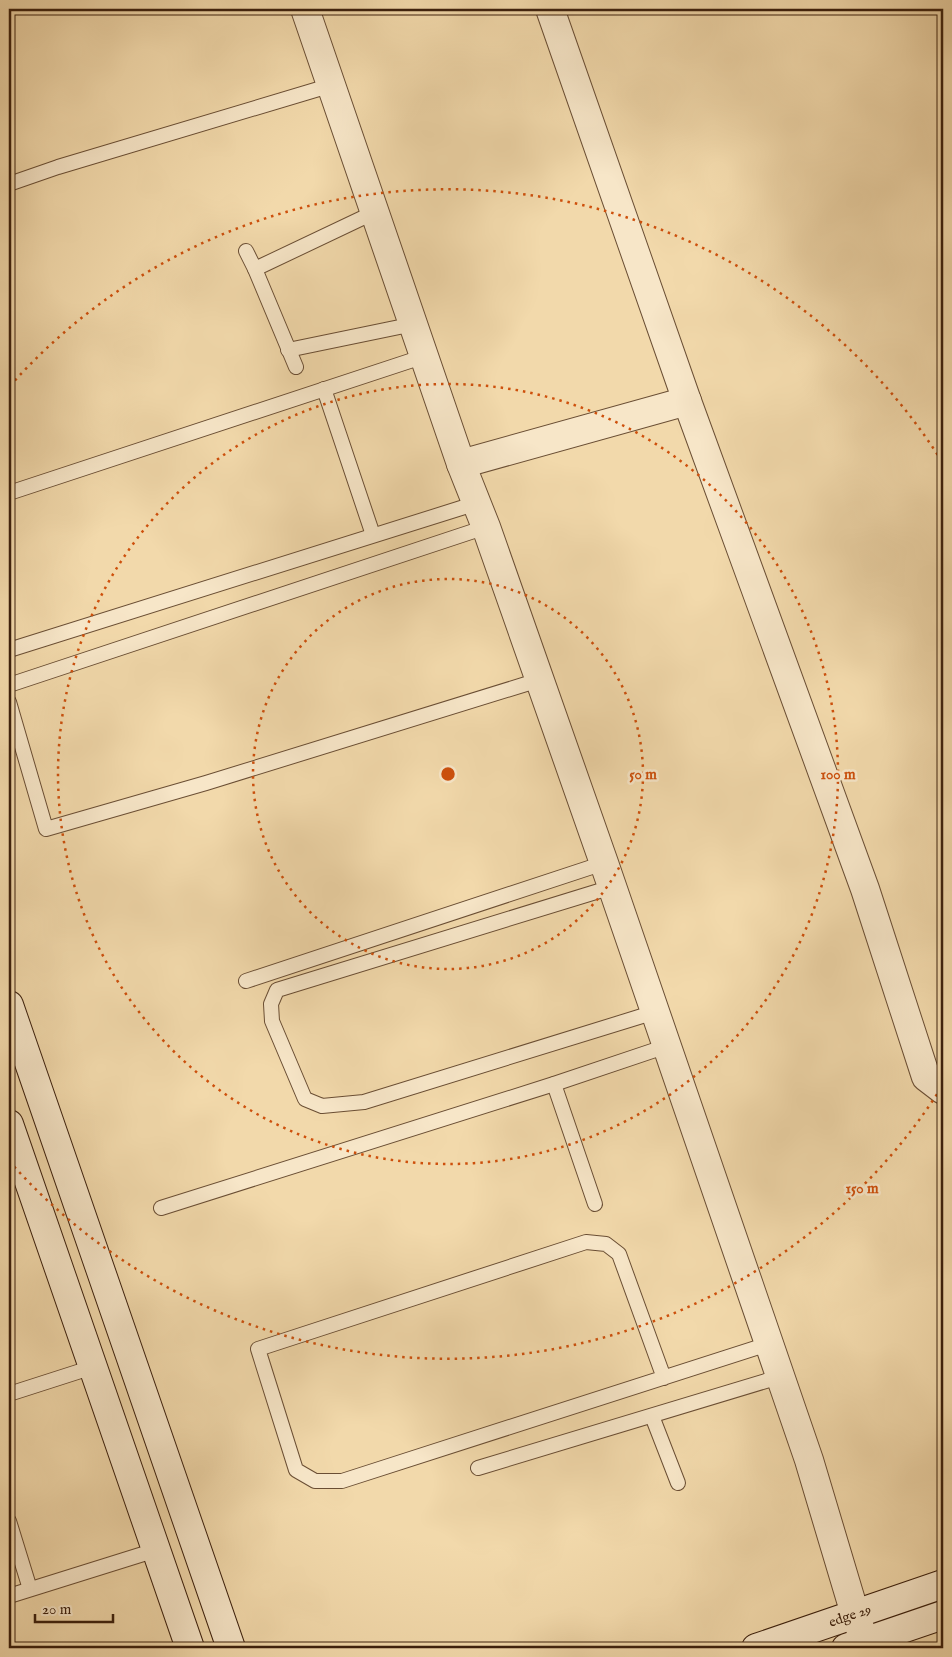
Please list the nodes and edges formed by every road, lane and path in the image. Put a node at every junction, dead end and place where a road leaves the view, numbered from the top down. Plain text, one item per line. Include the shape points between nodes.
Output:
1 (305, 9) edge
2 (550, 9) edge
3 (332, 85) junction
4 (9, 184) edge
5 (375, 212) junction
6 (246, 251) dead end
7 (255, 269) junction
8 (414, 324) junction
9 (288, 350) junction
10 (425, 356) junction
11 (296, 367) dead end
12 (324, 389) junction
13 (687, 400) junction
14 (461, 464) junction
15 (9, 493) edge
16 (482, 515) junction
17 (373, 536) junction
18 (9, 650) edge
19 (539, 680) junction
20 (9, 685) edge
21 (9, 702) edge
22 (608, 875) junction
23 (246, 981) dead end
24 (9, 1004) edge
25 (655, 1012) junction
26 (667, 1046) junction
27 (554, 1084) junction
28 (943, 1090) edge
29 (9, 1124) edge
30 (595, 1204) dead end
31 (161, 1208) dead end
32 (768, 1344) junction
33 (93, 1367) junction
34 (779, 1377) junction
35 (664, 1378) junction
36 (9, 1394) edge
37 (652, 1416) junction
38 (478, 1468) dead end
39 (678, 1483) dead end
40 (9, 1521) edge
41 (156, 1550) junction
42 (943, 1584) edge
43 (30, 1590) junction
44 (9, 1596) edge
45 (855, 1614) junction
46 (943, 1615) edge
47 (860, 1646) edge
48 (190, 1648) edge
49 (231, 1648) edge
50 (756, 1648) edge

1 - 3 street
2 - 13 street
3 - 4 lane
3 - 5 street
5 - 7 lane
5 - 8 street
6 - 7 lane
7 - 9 lane
8 - 9 lane
8 - 10 street
9 - 11 lane
10 - 12 lane
10 - 14 street
12 - 15 lane
12 - 17 lane
13 - 14 street
13 - 28 street via 865,889 926,1077
14 - 16 street
16 - 17 lane
16 - 19 street
16 - 20 lane
17 - 18 lane
19 - 21 lane via 46,829
19 - 22 street
22 - 23 lane
22 - 25 street
22 - 25 lane via 277,990 271,1004 272,1021 305,1099 322,1106 364,1102
24 - 49 street
25 - 26 street
26 - 27 lane
26 - 32 street
27 - 30 lane
27 - 31 lane
29 - 33 street
32 - 34 street
32 - 35 lane
33 - 36 lane
33 - 41 street
34 - 37 lane
34 - 45 street via 809,1460
35 - 35 lane via 342,1482 315,1481 296,1470 258,1349 586,1242 606,1244 619,1254
37 - 38 lane
37 - 39 lane
40 - 43 lane
41 - 43 lane
41 - 48 street
42 - 45 street, edge 29
43 - 44 lane
45 - 47 street
45 - 50 street, edge 29
46 - 47 street

